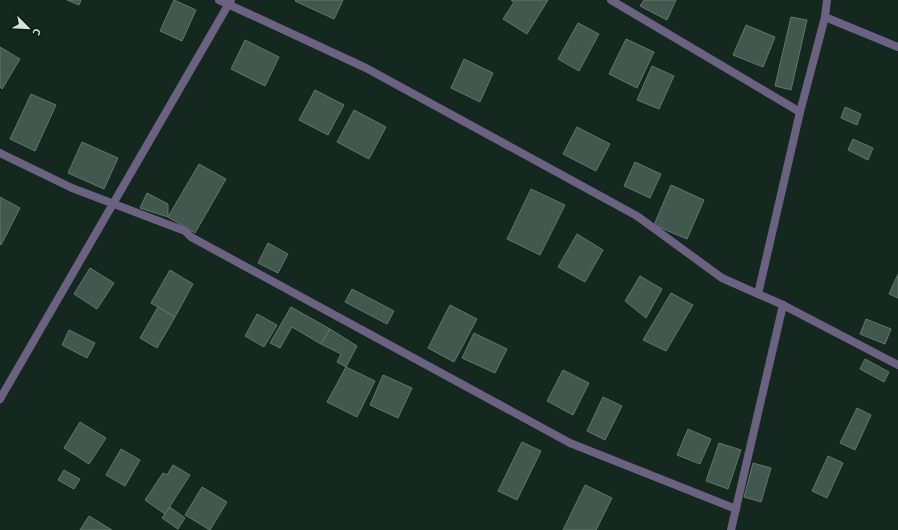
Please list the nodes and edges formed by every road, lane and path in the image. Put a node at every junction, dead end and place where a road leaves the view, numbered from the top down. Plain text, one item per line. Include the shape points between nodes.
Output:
1 (219, 0) edge
2 (612, 0) edge
3 (827, 0) edge
4 (230, 2) edge
5 (825, 17) junction
6 (898, 47) edge
7 (800, 112) junction
8 (0, 153) edge
9 (113, 204) junction
10 (758, 294) junction
11 (783, 305) junction
12 (898, 365) edge
13 (0, 399) edge
14 (736, 510) junction
15 (731, 530) edge

1 - 4 street
2 - 7 street
3 - 5 street
4 - 9 street
4 - 10 street via 373,72 637,216 722,278
5 - 6 street
5 - 7 street
7 - 10 street
8 - 9 street via 72,188
9 - 13 street
9 - 14 street via 185,231 191,237 283,288 570,443
10 - 11 street
11 - 12 street
11 - 14 street
14 - 15 street

